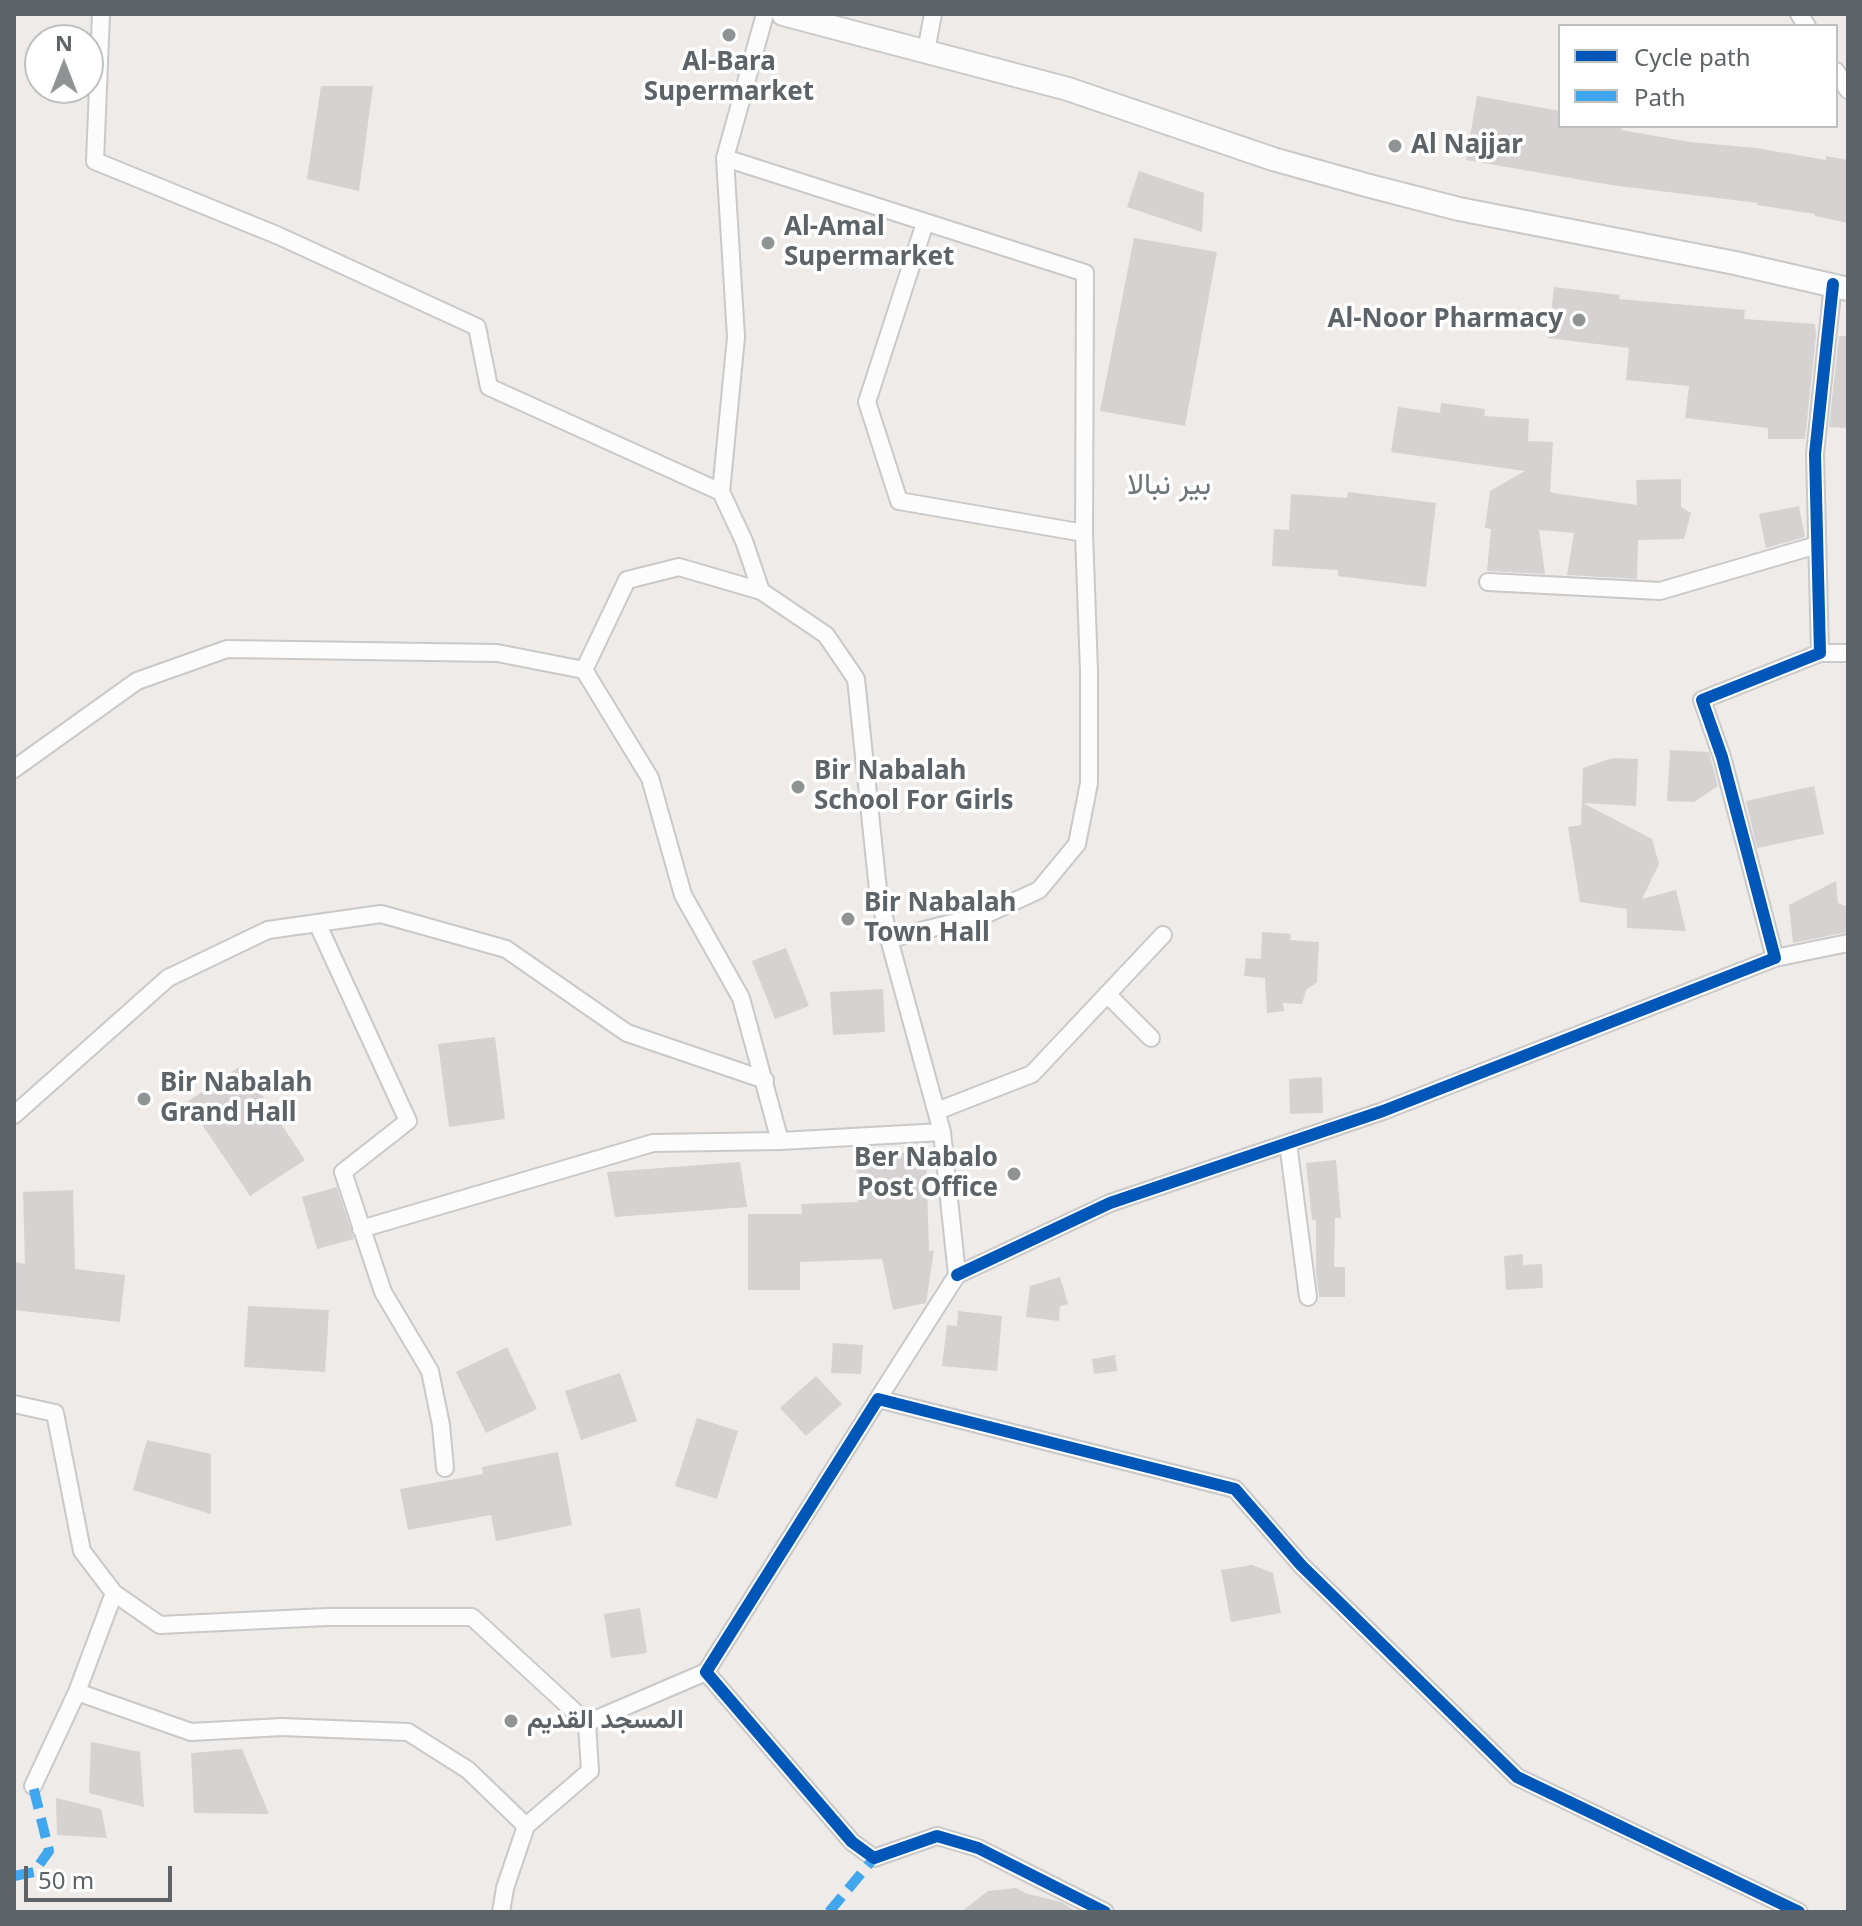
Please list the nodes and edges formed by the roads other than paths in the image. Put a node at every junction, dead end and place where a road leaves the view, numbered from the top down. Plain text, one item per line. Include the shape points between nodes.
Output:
1 (101, 14) edge
2 (765, 14) edge
3 (783, 14) edge
4 (933, 14) edge
5 (926, 51) junction
6 (725, 158) junction
7 (925, 223) junction
8 (1840, 287) edge
9 (721, 492) junction
10 (1084, 533) junction
11 (1817, 545) junction
12 (1488, 582) dead end
13 (761, 591) junction
14 (1820, 653) junction
15 (1848, 653) edge
16 (584, 670) junction
17 (14, 769) edge
18 (318, 925) junction
19 (1163, 935) dead end
20 (889, 939) junction
21 (1848, 943) edge
22 (1775, 958) junction
23 (1107, 994) junction
24 (1151, 1038) dead end
25 (765, 1080) junction
26 (937, 1111) junction
27 (14, 1115) edge
28 (942, 1132) junction
29 (780, 1141) junction
30 (1288, 1143) junction
31 (361, 1229) junction
32 (957, 1275) junction
33 (1308, 1297) dead end
34 (878, 1399) junction
35 (14, 1404) edge
36 (445, 1468) dead end
37 (114, 1593) junction
38 (706, 1672) junction
39 (77, 1692) junction
40 (587, 1723) junction
41 (33, 1786) dead end
42 (526, 1826) junction
43 (501, 1912) edge
44 (1105, 1912) edge
45 (1799, 1912) edge

1 - 9 street via 95,161 279,236 477,327 489,387
2 - 6 street
3 - 5 street
4 - 5 street
5 - 8 street via 1068,89 1366,185
6 - 7 street
6 - 9 street via 736,337
7 - 10 street via 1085,273
7 - 10 street via 867,402 899,501
8 - 11 street via 1815,454
9 - 13 street
10 - 20 street via 1089,783 1077,844 1039,890 987,914
11 - 12 street via 1660,591
11 - 14 street
13 - 16 street via 679,567 627,580
13 - 20 street via 826,635 856,679 878,890
14 - 15 street
14 - 22 street via 1702,700
16 - 17 street via 497,653 227,649 137,681
16 - 25 street via 650,778 683,895 741,998
18 - 25 street via 381,914 506,949 627,1033
18 - 27 street via 268,930 168,978
18 - 31 street via 408,1121 343,1172
19 - 23 street
20 - 26 street
21 - 22 street
22 - 30 street
23 - 24 street
23 - 26 street via 1032,1074
25 - 29 street
26 - 28 street
28 - 29 street
28 - 32 street
29 - 31 street via 653,1143
30 - 32 street via 1110,1203
30 - 33 street
31 - 36 street via 383,1292 430,1371
32 - 34 street
34 - 38 street
34 - 45 street via 1235,1489 1301,1565 1517,1777
35 - 37 street via 55,1413 82,1551
37 - 39 street
37 - 40 street via 160,1625 472,1617
38 - 40 street
38 - 44 street via 852,1842 874,1858 937,1836 978,1848
39 - 41 street
39 - 42 street via 191,1732 282,1727 408,1732 468,1770
40 - 42 street via 590,1771
42 - 43 street

